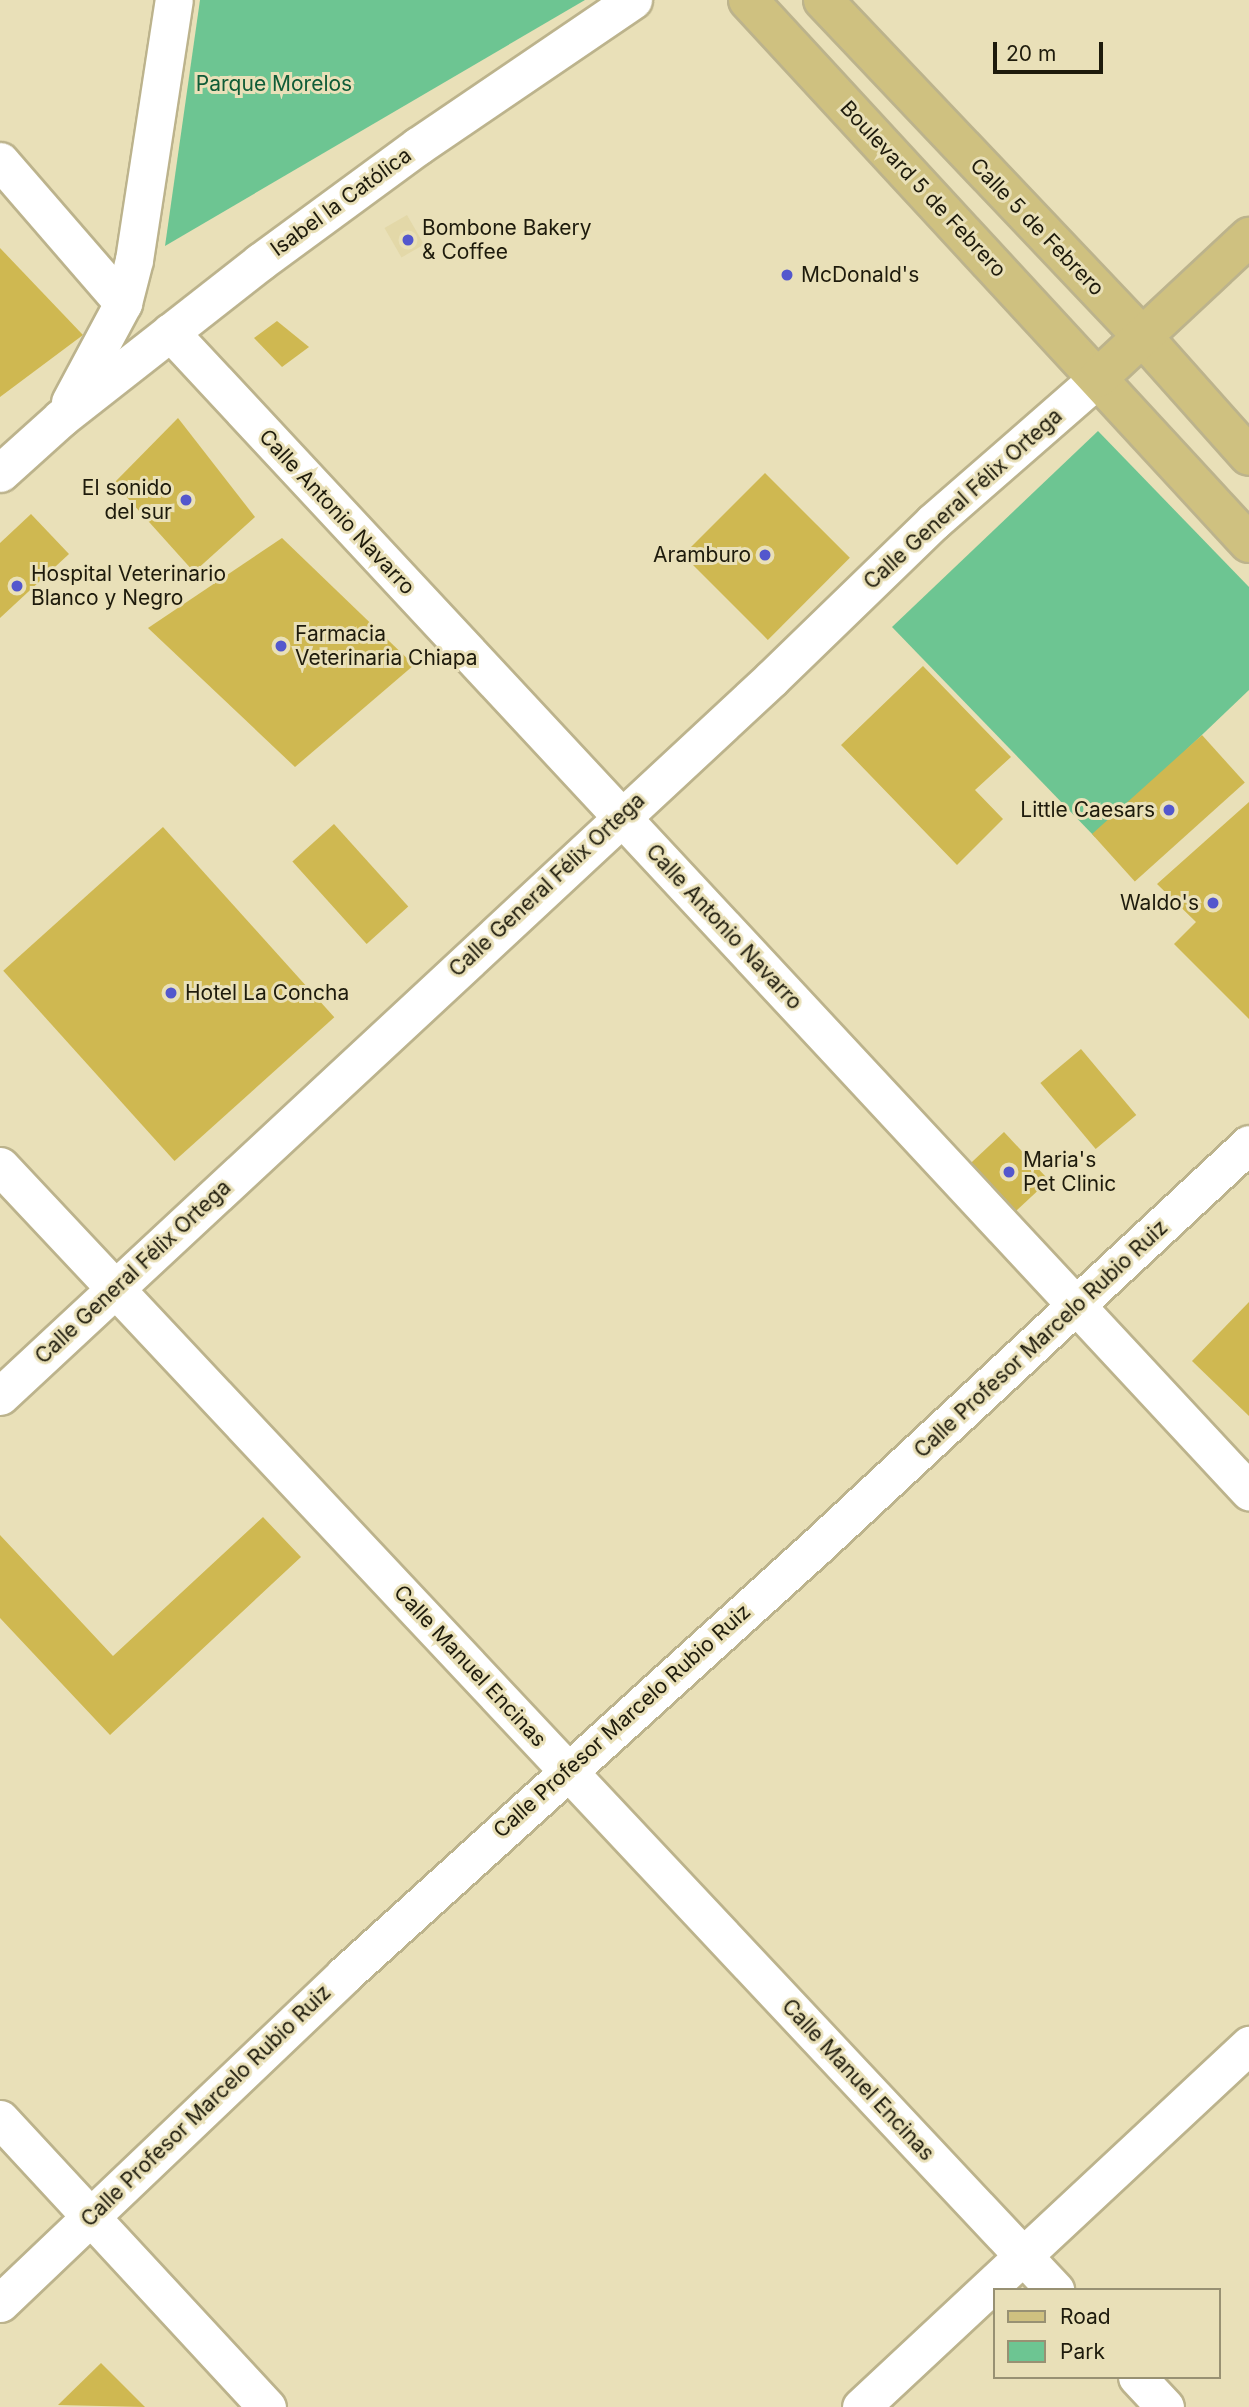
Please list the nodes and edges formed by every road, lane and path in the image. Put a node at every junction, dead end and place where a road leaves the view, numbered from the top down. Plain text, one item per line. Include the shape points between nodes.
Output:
1 (174, 0) edge
2 (633, 0) edge
3 (748, 0) edge
4 (823, 0) edge
5 (0, 161) edge
6 (1249, 237) edge
7 (123, 303) junction
8 (170, 332) junction
9 (1143, 337) junction
10 (1098, 379) junction
11 (61, 418) junction
12 (1249, 456) edge
13 (0, 473) edge
14 (1249, 542) edge
15 (621, 816) junction
16 (1249, 1144) edge
17 (0, 1166) edge
18 (116, 1290) junction
19 (1077, 1307) junction
20 (0, 1396) edge
21 (1249, 1491) edge
22 (567, 1769) junction
23 (1249, 2045) edge
24 (0, 2119) edge
25 (91, 2217) junction
26 (1022, 2255) junction
27 (1053, 2288) edge
28 (0, 2303) edge
29 (1139, 2379) edge
30 (267, 2407) edge
31 (861, 2407) edge
32 (1165, 2407) edge

1 - 7 street via 134,260
2 - 8 street, Isabel la Católica via 418,146
3 - 10 main road, Boulevard 5 de Febrero
4 - 9 main road, Calle 5 de Febrero
5 - 7 street
6 - 9 main road
7 - 11 street
8 - 11 street, Isabel la Católica
8 - 15 street, Calle Antonio Navarro
9 - 10 main road
9 - 12 main road, Calle 5 de Febrero
10 - 14 main road
10 - 15 street, Calle General Félix Ortega via 933,522
11 - 13 street, Isabel la Católica
15 - 18 street, Calle General Félix Ortega
15 - 19 street, Calle Antonio Navarro
16 - 19 street, Calle Profesor Marcelo Rubio Ruiz
17 - 18 street, Calle Manuel Encinas
18 - 20 street, Calle General Félix Ortega
18 - 22 street, Calle Manuel Encinas
19 - 21 street, Calle Antonio Navarro
19 - 22 street, Calle Profesor Marcelo Rubio Ruiz
22 - 25 street, Calle Profesor Marcelo Rubio Ruiz
22 - 26 street, Calle Manuel Encinas
23 - 26 street
24 - 25 street
25 - 28 street, Calle Profesor Marcelo Rubio Ruiz
25 - 30 street
26 - 27 street, Calle Manuel Encinas
26 - 31 street
29 - 32 street

